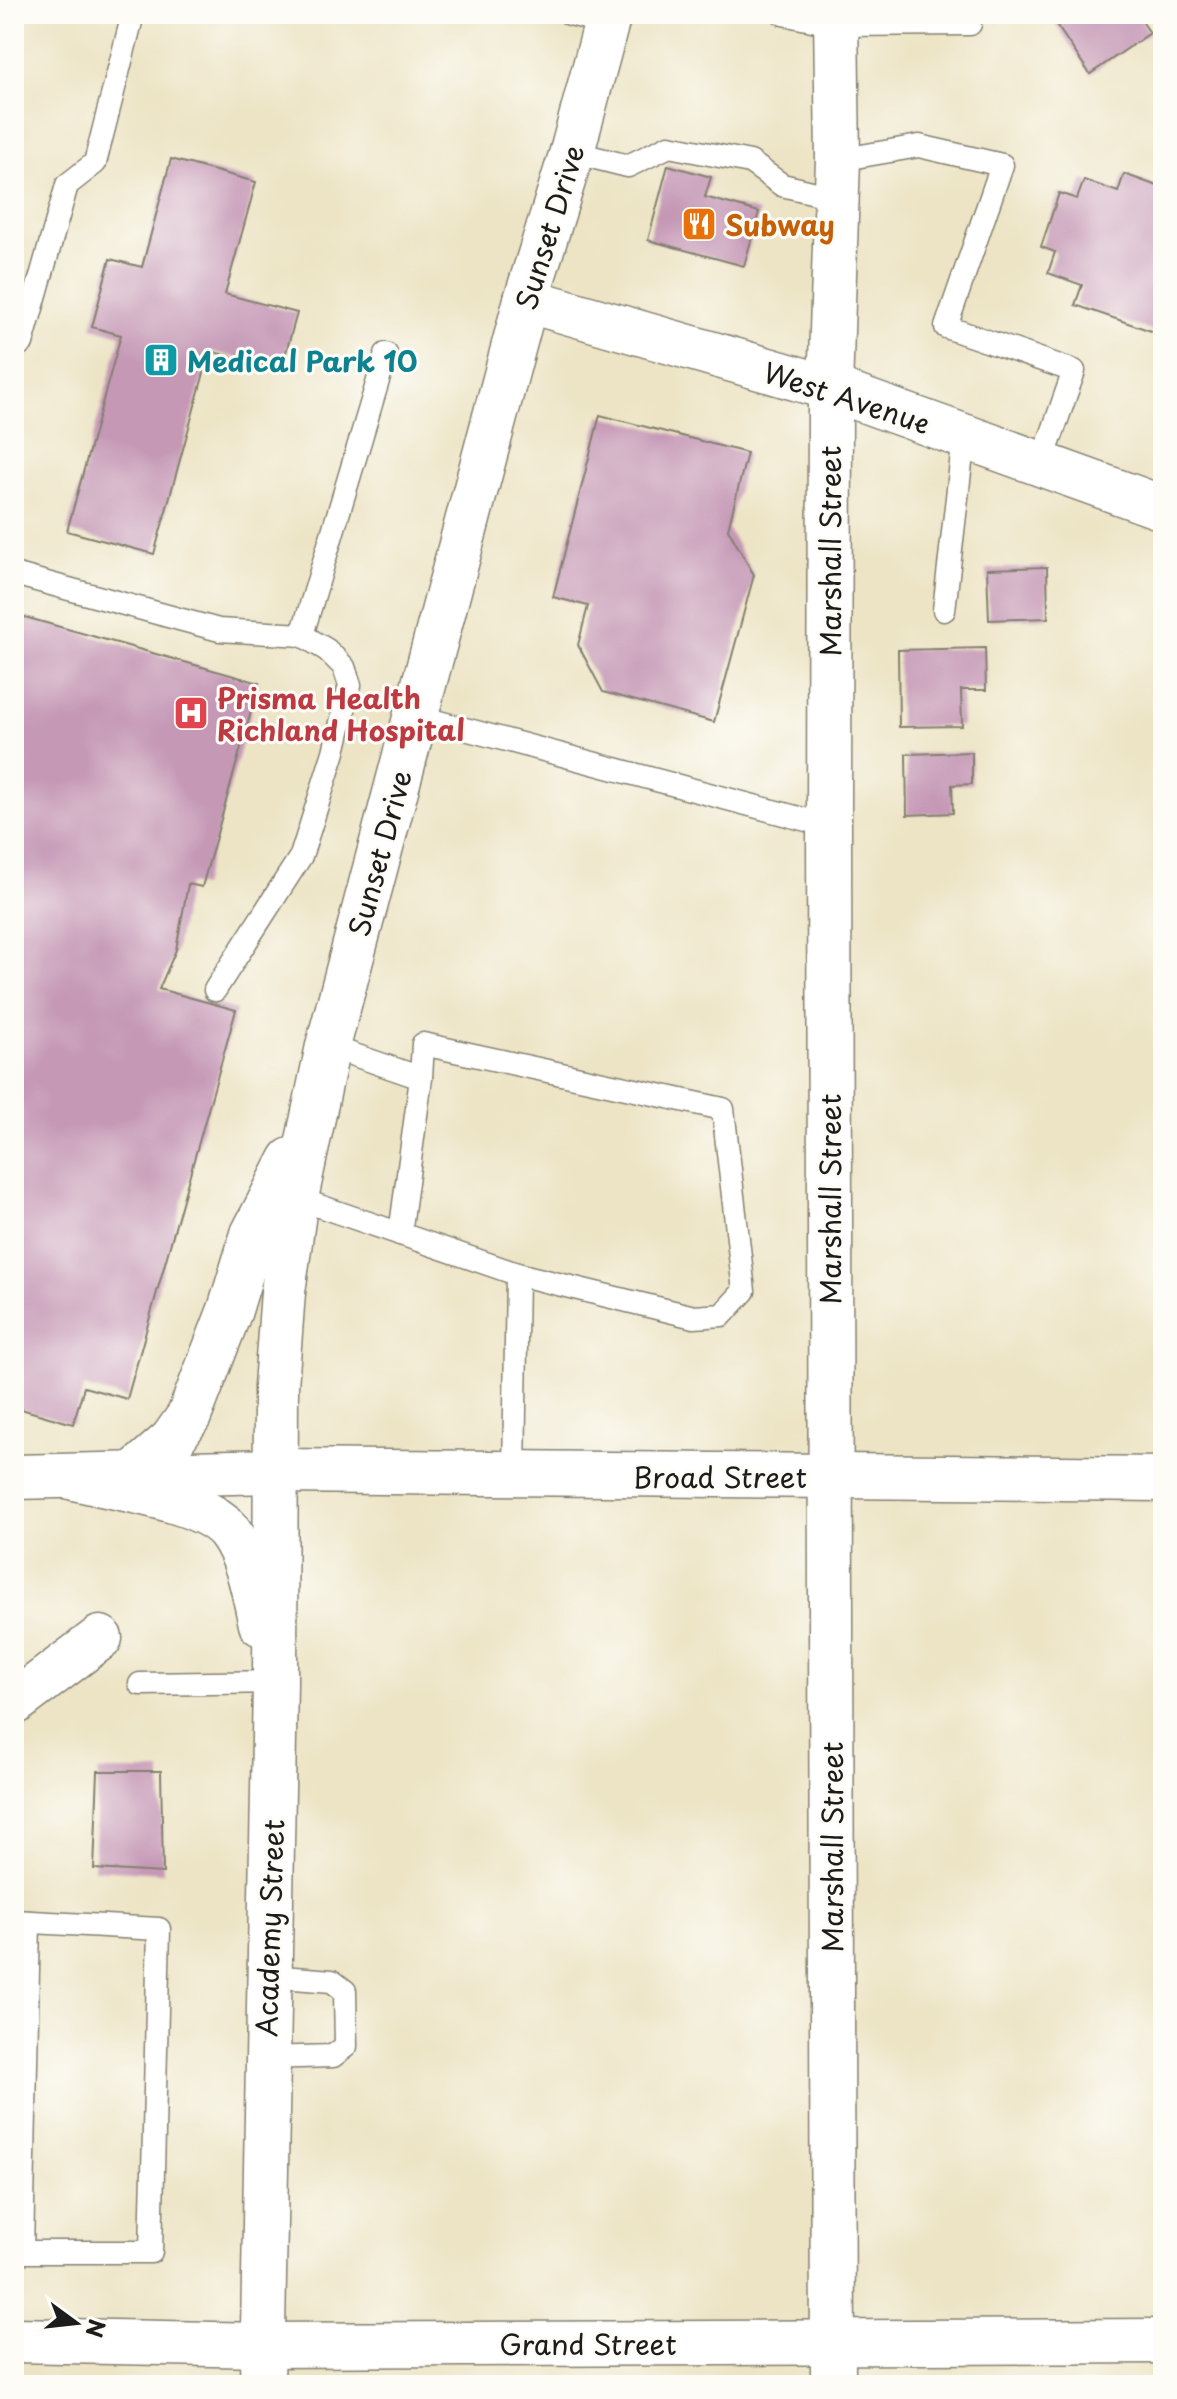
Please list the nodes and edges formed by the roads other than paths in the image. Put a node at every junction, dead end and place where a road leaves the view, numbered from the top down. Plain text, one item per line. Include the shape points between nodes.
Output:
1 (133, 14) edge
2 (783, 14) edge
3 (970, 14) edge
4 (595, 17) edge
5 (836, 20) edge
6 (572, 152) junction
7 (838, 179) junction
8 (526, 300) junction
9 (14, 341) edge
10 (386, 354) dead end
11 (830, 388) junction
12 (964, 437) junction
13 (1041, 465) junction
14 (1163, 508) edge
15 (14, 574) edge
16 (944, 610) dead end
17 (302, 635) junction
18 (416, 716) junction
19 (829, 826) junction
20 (215, 990) dead end
21 (328, 1046) junction
22 (421, 1078) junction
23 (312, 1119) junction
24 (296, 1198) junction
25 (400, 1234) junction
26 (517, 1274) junction
27 (277, 1471) junction
28 (514, 1475) junction
29 (131, 1476) junction
30 (829, 1476) junction
31 (14, 1477) edge
32 (74, 1478) junction
33 (1163, 1479) edge
34 (100, 1638) dead end
35 (275, 1682) junction
36 (140, 1684) dead end
37 (14, 1703) edge
38 (22, 1922) edge
39 (269, 1976) junction
40 (266, 2058) junction
41 (18, 2252) edge
42 (14, 2340) edge
43 (833, 2341) junction
44 (1163, 2341) edge
45 (262, 2365) edge
46 (833, 2385) edge

1 - 9 lane via 95,163 67,185 22,343
2 - 5 lane
3 - 5 lane via 970,24
4 - 6 main road, Sunset Drive
5 - 7 main road, Marshall Street
6 - 7 lane via 628,166 669,146 750,162 782,185
6 - 8 main road, Sunset Drive
7 - 11 main road, Marshall Street
7 - 13 lane via 919,146 1002,165 946,327 1074,371
8 - 11 main road, West Avenue
8 - 18 main road, Sunset Drive
10 - 17 lane
11 - 12 main road, West Avenue
11 - 19 main road, Marshall Street
12 - 13 main road, West Avenue
12 - 16 lane
13 - 14 main road, West Avenue
15 - 17 lane via 219,630
17 - 20 lane via 344,667 350,685 334,752 301,856
18 - 19 lane
18 - 21 main road, Sunset Drive
19 - 30 main road, Marshall Street
21 - 22 lane
21 - 23 main road, Sunset Drive
22 - 25 lane
22 - 26 lane via 423,1044 723,1109 744,1291 722,1315 694,1317
23 - 24 main road, Sunset Drive
23 - 29 main road via 253,1234 189,1416 172,1440
24 - 25 lane
24 - 27 main road, Sunset Drive via 276,1386
25 - 26 lane
26 - 28 lane
27 - 28 main road, Broad Street
27 - 29 main road, Broad Street
27 - 35 main road, Academy Street
28 - 30 main road, Broad Street
29 - 32 main road, Broad Street
30 - 33 main road, Broad Street
30 - 43 main road, Marshall Street
31 - 32 main road
32 - 35 main road via 192,1506 228,1530 254,1593
34 - 37 main road
35 - 36 lane
35 - 39 main road, Academy Street
38 - 41 lane
38 - 41 lane via 159,1929 151,2252
39 - 40 main road, Academy Street
39 - 40 lane via 332,1981 345,1991 346,2046 333,2056
40 - 45 main road, Academy Street
42 - 45 main road, Grand Street
43 - 44 main road, Grand Street
43 - 45 main road, Grand Street
43 - 46 main road, Marshall Street

